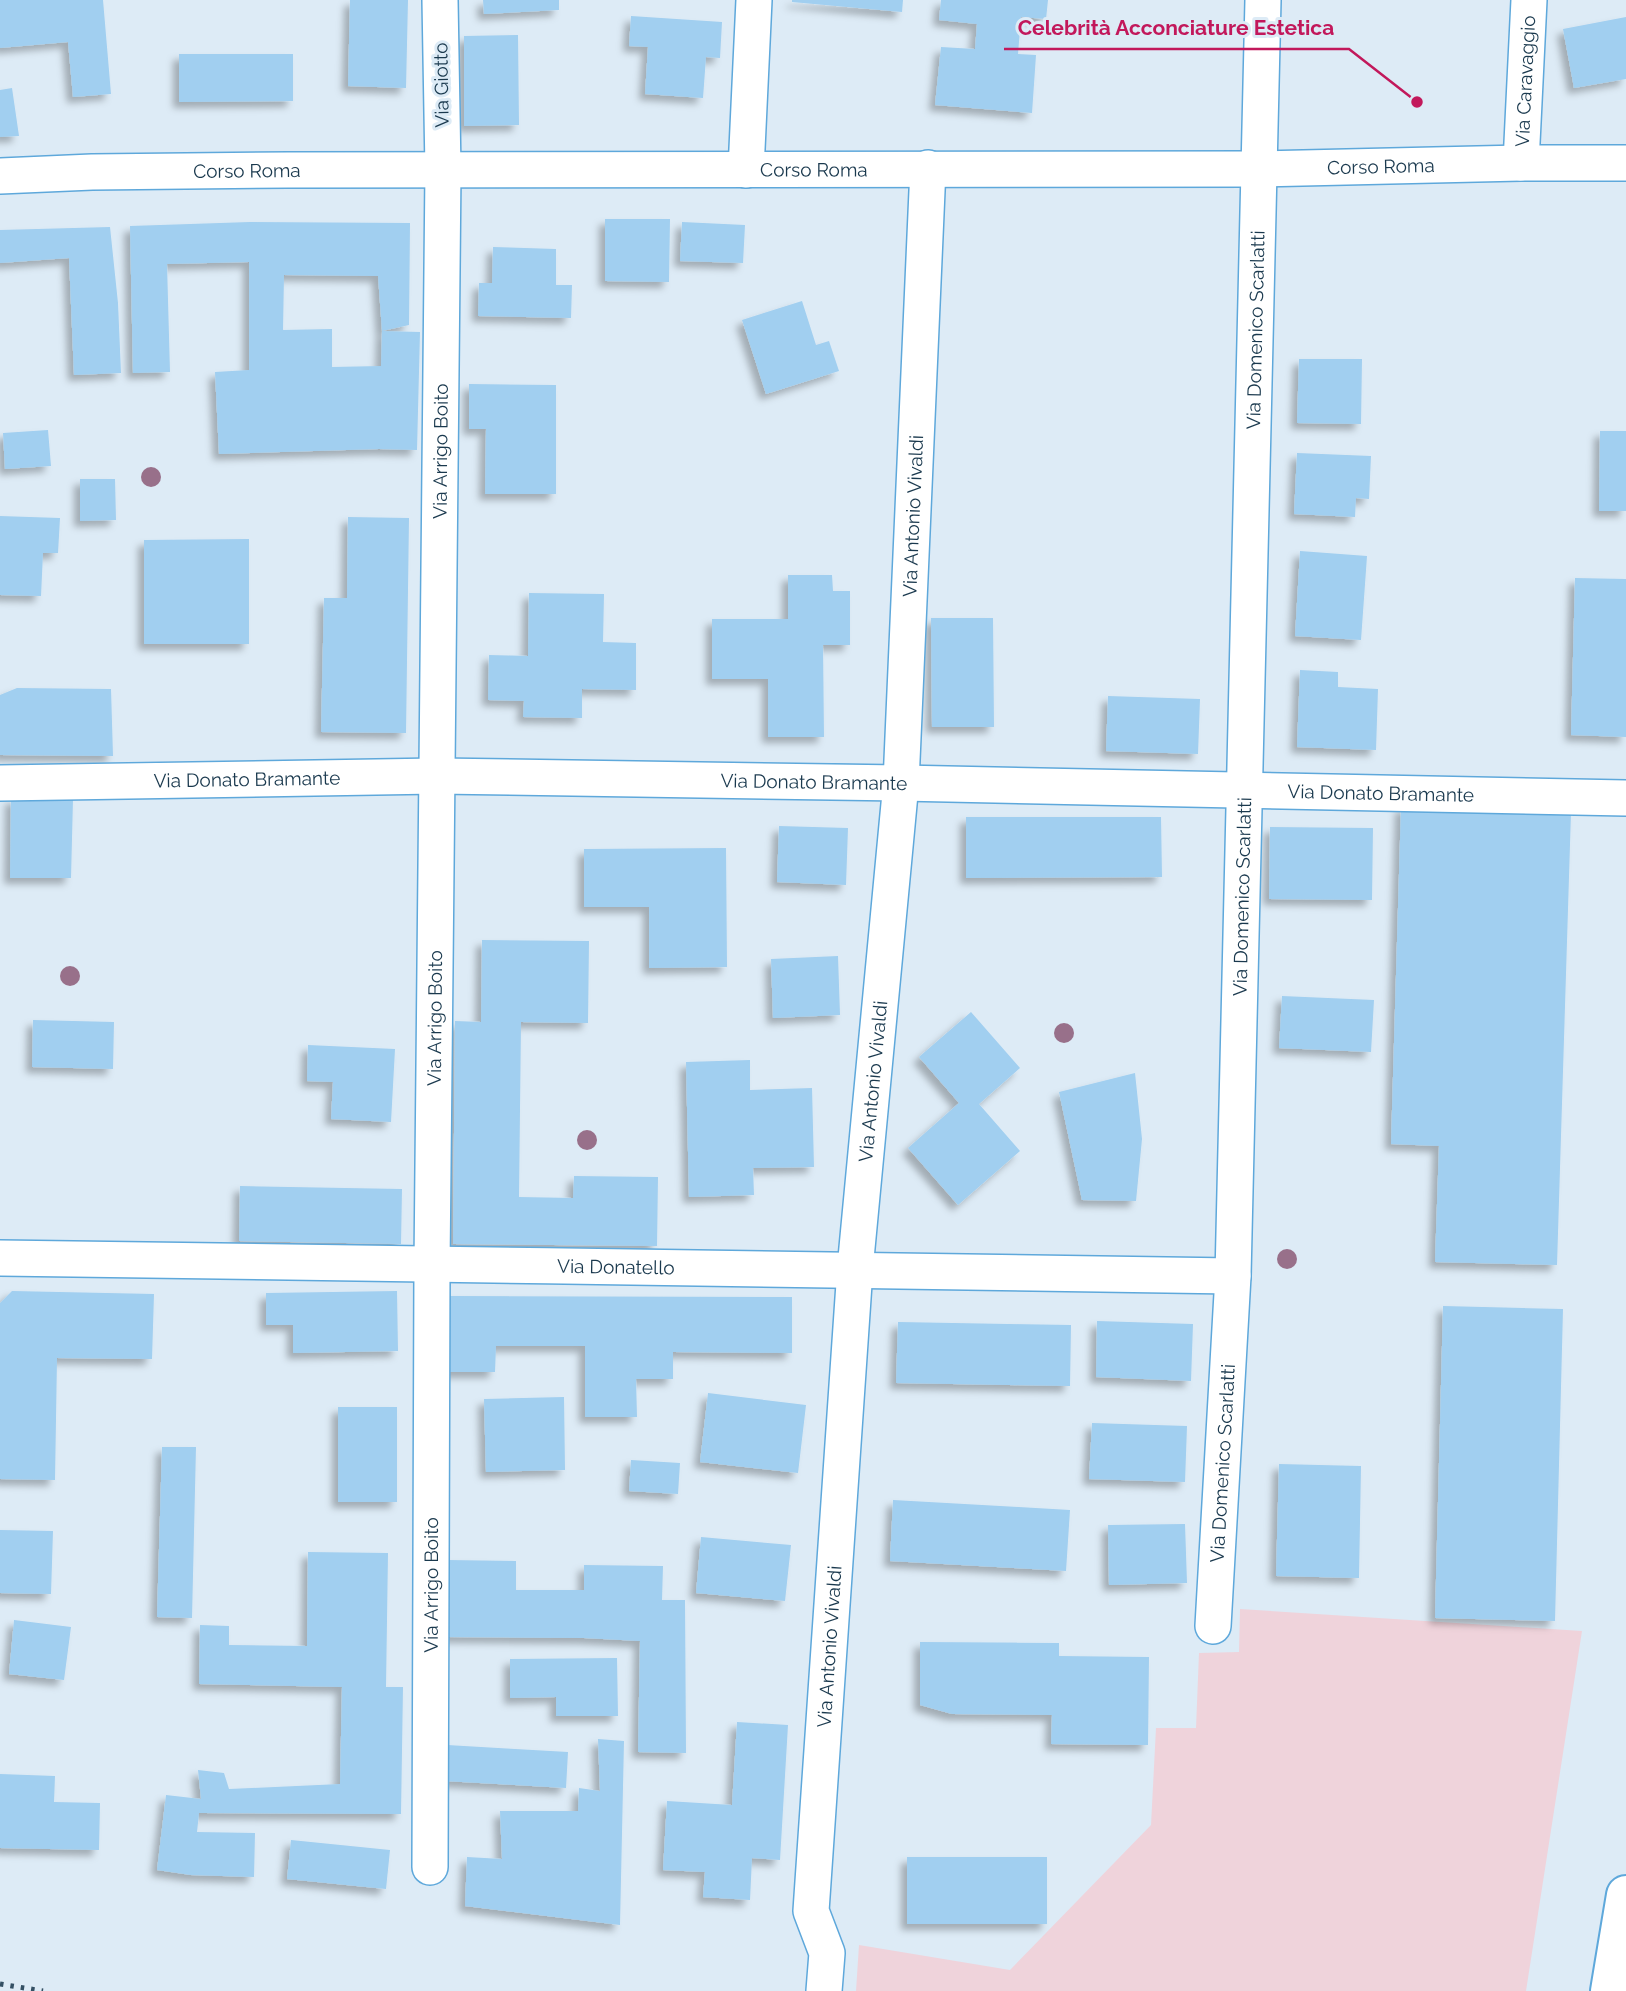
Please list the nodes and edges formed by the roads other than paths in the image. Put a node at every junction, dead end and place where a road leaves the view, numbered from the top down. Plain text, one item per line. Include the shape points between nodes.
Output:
1 (440, 0) edge
2 (754, 0) edge
3 (1262, 0) edge
4 (1529, 0) edge
5 (1521, 163) junction
6 (1626, 163) edge
7 (928, 168) junction
8 (1258, 169) junction
9 (443, 170) junction
10 (746, 170) junction
11 (0, 176) edge
12 (437, 776) junction
13 (0, 783) edge
14 (901, 783) junction
15 (1245, 790) junction
16 (1626, 798) edge
17 (0, 1258) edge
18 (432, 1266) junction
19 (855, 1269) junction
20 (1233, 1276) junction
21 (1213, 1626) dead end
22 (430, 1867) dead end
23 (1626, 1895) edge
24 (824, 1991) edge
25 (1610, 1991) edge

1 - 9 street, Via Giotto
2 - 10 street
3 - 8 street, Via Domenico Scarlatti
4 - 5 street, Via Caravaggio
5 - 6 street, Corso Roma
5 - 8 street, Corso Roma
7 - 8 street, Corso Roma
7 - 10 street, Corso Roma
7 - 14 street, Via Antonio Vivaldi
8 - 15 street, Via Domenico Scarlatti
9 - 10 street, Corso Roma
9 - 11 street, Corso Roma
9 - 12 street, Via Arrigo Boito
12 - 13 street, Via Donato Bramante
12 - 14 street, Via Donato Bramante
12 - 18 street, Via Arrigo Boito
14 - 15 street, Via Donato Bramante
14 - 19 street, Via Antonio Vivaldi
15 - 16 street, Via Donato Bramante
15 - 20 street, Via Domenico Scarlatti
17 - 18 street, Via Donatello
18 - 19 street, Via Donatello
18 - 22 street, Via Arrigo Boito
19 - 20 street, Via Donatello
19 - 24 street, Via Antonio Vivaldi via 811,1911 827,1953
20 - 21 street, Via Domenico Scarlatti
23 - 25 main road

